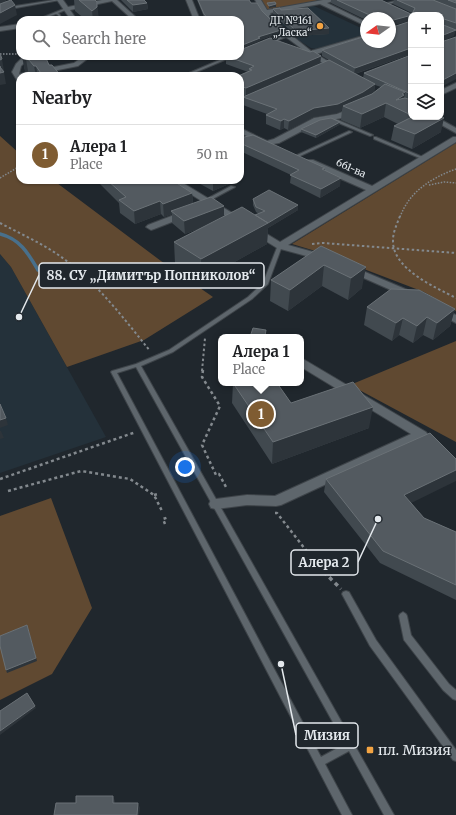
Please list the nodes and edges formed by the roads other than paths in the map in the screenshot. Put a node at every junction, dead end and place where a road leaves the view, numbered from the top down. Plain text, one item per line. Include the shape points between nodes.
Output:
1 (60, 0) edge
2 (110, 0) edge
3 (114, 0) edge
4 (189, 0) edge
5 (258, 0) edge
6 (332, 0) edge
7 (403, 0) edge
8 (320, 2) junction
9 (382, 3) joint
10 (67, 9) junction
11 (395, 9) edge
12 (265, 12) junction
13 (0, 13) edge
14 (56, 13) junction
15 (48, 16) edge
16 (59, 16) edge
17 (71, 16) edge
18 (132, 16) edge
19 (195, 16) edge
20 (360, 21) edge
21 (16, 27) edge
22 (0, 29) edge
23 (287, 35) junction
24 (360, 39) edge
25 (244, 51) edge
26 (311, 52) junction
27 (24, 60) edge
28 (83, 60) edge
29 (222, 60) edge
30 (328, 64) junction
31 (321, 68) edge
32 (16, 72) edge
33 (37, 72) edge
34 (194, 72) edge
35 (348, 75) edge
36 (456, 85) edge
37 (444, 91) edge
38 (360, 107) edge
39 (330, 118) junction
40 (436, 120) edge
41 (456, 131) edge
42 (244, 132) edge
43 (350, 132) dead end
44 (256, 138) junction
45 (456, 139) edge
46 (244, 142) edge
47 (267, 143) junction
48 (297, 156) junction
49 (423, 158) junction
50 (179, 184) edge
51 (232, 187) dead end
52 (371, 189) junction
53 (208, 202) junction
54 (151, 227) dead end
55 (280, 246) junction
56 (456, 320) edge
57 (138, 365) junction
58 (304, 365) edge
59 (216, 504) junction
60 (346, 594) road end
61 (403, 616) dead end
62 (456, 696) edge
63 (350, 746) junction
64 (456, 757) edge
65 (320, 762) junction
66 (347, 815) edge
67 (389, 815) edge

1 - 10 street
1 - 13 lane via 9,8
2 - 10 street
3 - 18 street
4 - 19 street
5 - 12 street
6 - 8 street
7 - 9 lane
8 - 12 street
8 - 20 street
9 - 11 street
10 - 14 lane
10 - 17 street
12 - 23 street
14 - 15 lane
14 - 16 lane
21 - 22 street
23 - 25 street
23 - 26 street
24 - 26 street
26 - 30 street
27 - 32 street
28 - 33 street via 76,65
29 - 34 lane
30 - 31 street
30 - 35 street
36 - 37 street
38 - 39 street
39 - 47 street via 317,120
39 - 49 lane
40 - 41 street
42 - 44 street, 661-ва
43 - 48 lane
44 - 46 street
44 - 47 street, 661-ва
45 - 49 street
47 - 48 street, 661-ва
48 - 52 street, 661-ва
49 - 52 street
50 - 53 street
51 - 53 lane
52 - 55 street
53 - 54 street
53 - 55 street
55 - 56 street via 341,265 428,303
55 - 57 lane via 265,284 250,298 171,351
57 - 59 lane
57 - 65 lane via 114,372
58 - 59 street via 422,435 276,501 246,500
59 - 63 lane
60 - 64 lane via 373,643
61 - 62 lane via 406,638
63 - 65 lane
63 - 67 lane
65 - 66 lane

